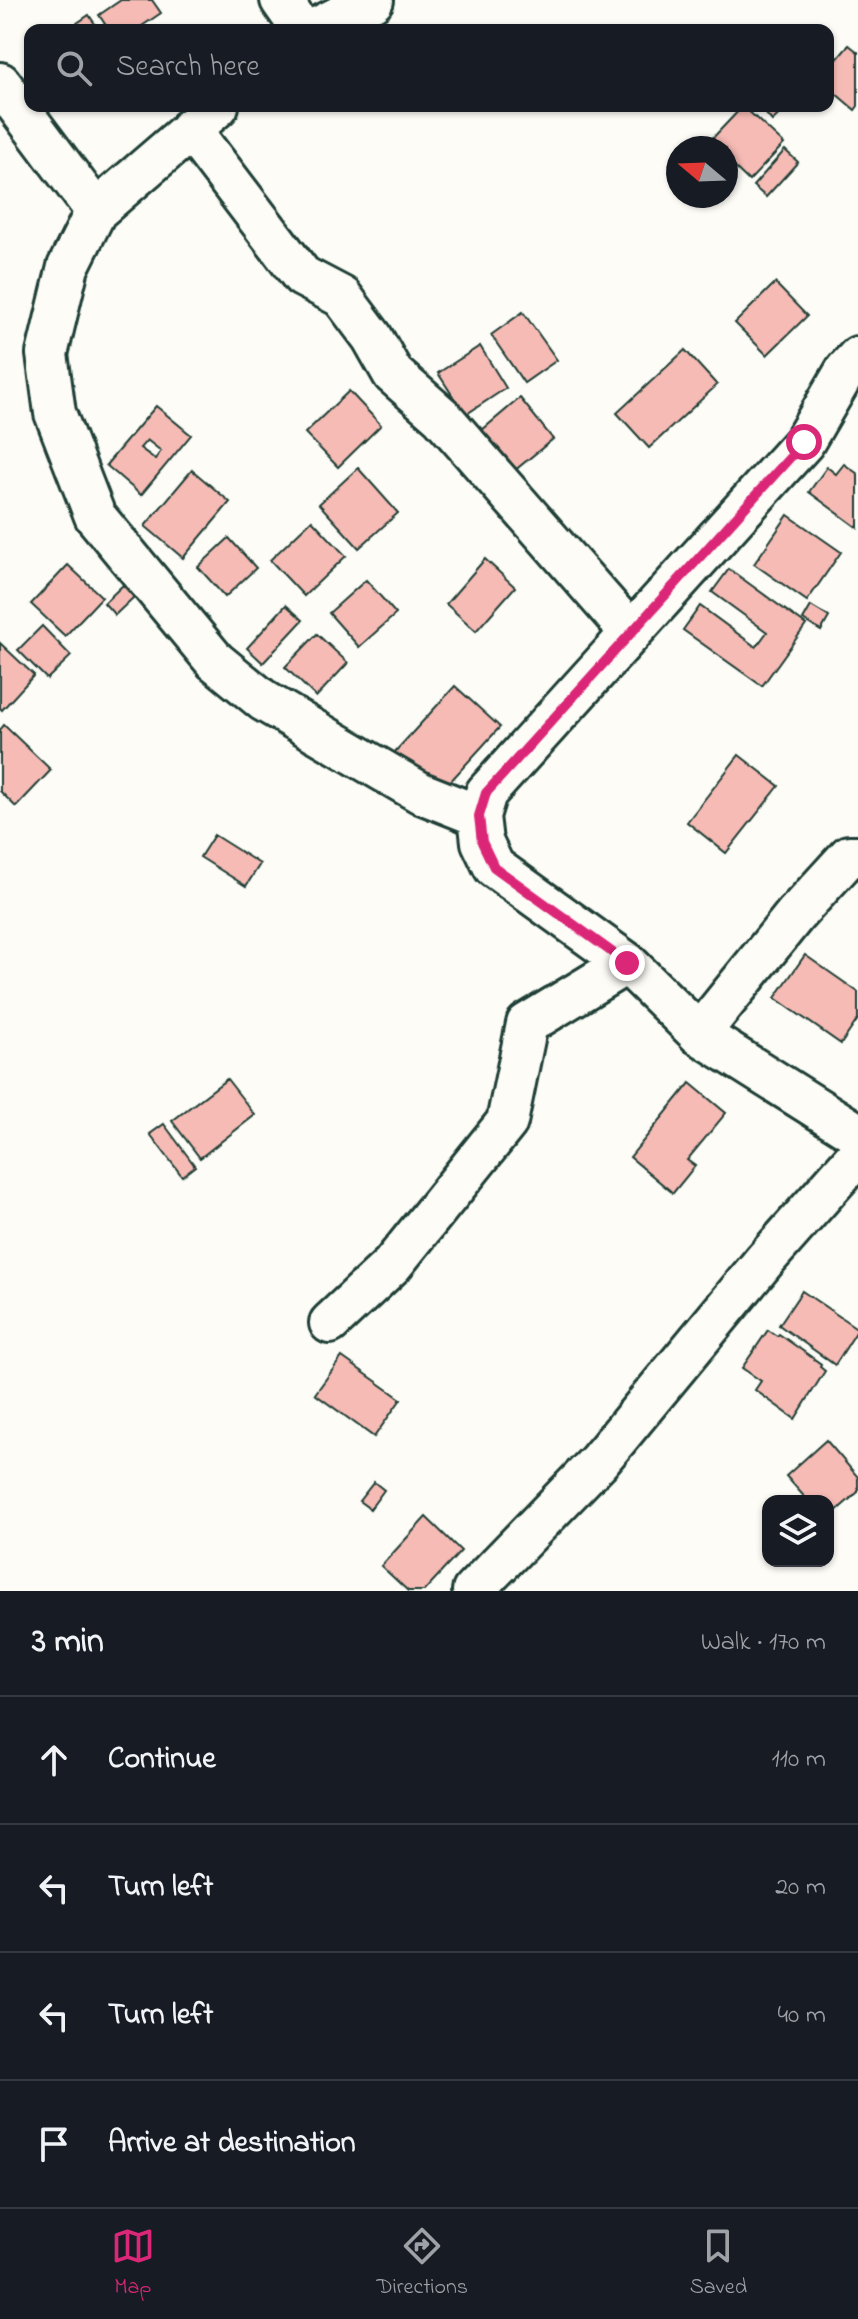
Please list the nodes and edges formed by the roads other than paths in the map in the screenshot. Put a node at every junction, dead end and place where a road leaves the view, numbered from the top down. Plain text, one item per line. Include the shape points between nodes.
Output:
1 (281, 0) edge
2 (373, 0) edge
3 (298, 24) edge
4 (325, 24) edge
5 (0, 83) edge
6 (204, 117) edge
7 (96, 211) junction
8 (858, 357) edge
9 (631, 633) junction
10 (479, 816) junction
11 (858, 856) edge
12 (627, 963) junction
13 (699, 1034) junction
14 (858, 1134) edge
15 (858, 1155) edge
16 (330, 1323) dead end
17 (473, 1591) edge

1 - 3 street
2 - 4 street
5 - 7 street
6 - 7 street
6 - 9 street via 302,276 342,297 393,374 442,417
7 - 10 street via 68,267 47,354 55,413 95,516 215,661 264,701 421,793
8 - 9 street via 804,442
9 - 10 street via 486,793
10 - 12 street via 482,842 494,867
11 - 13 street via 849,856 795,915
12 - 13 street
12 - 16 street via 527,1024 507,1122 392,1265
13 - 14 street
15 - 17 street via 598,1462

